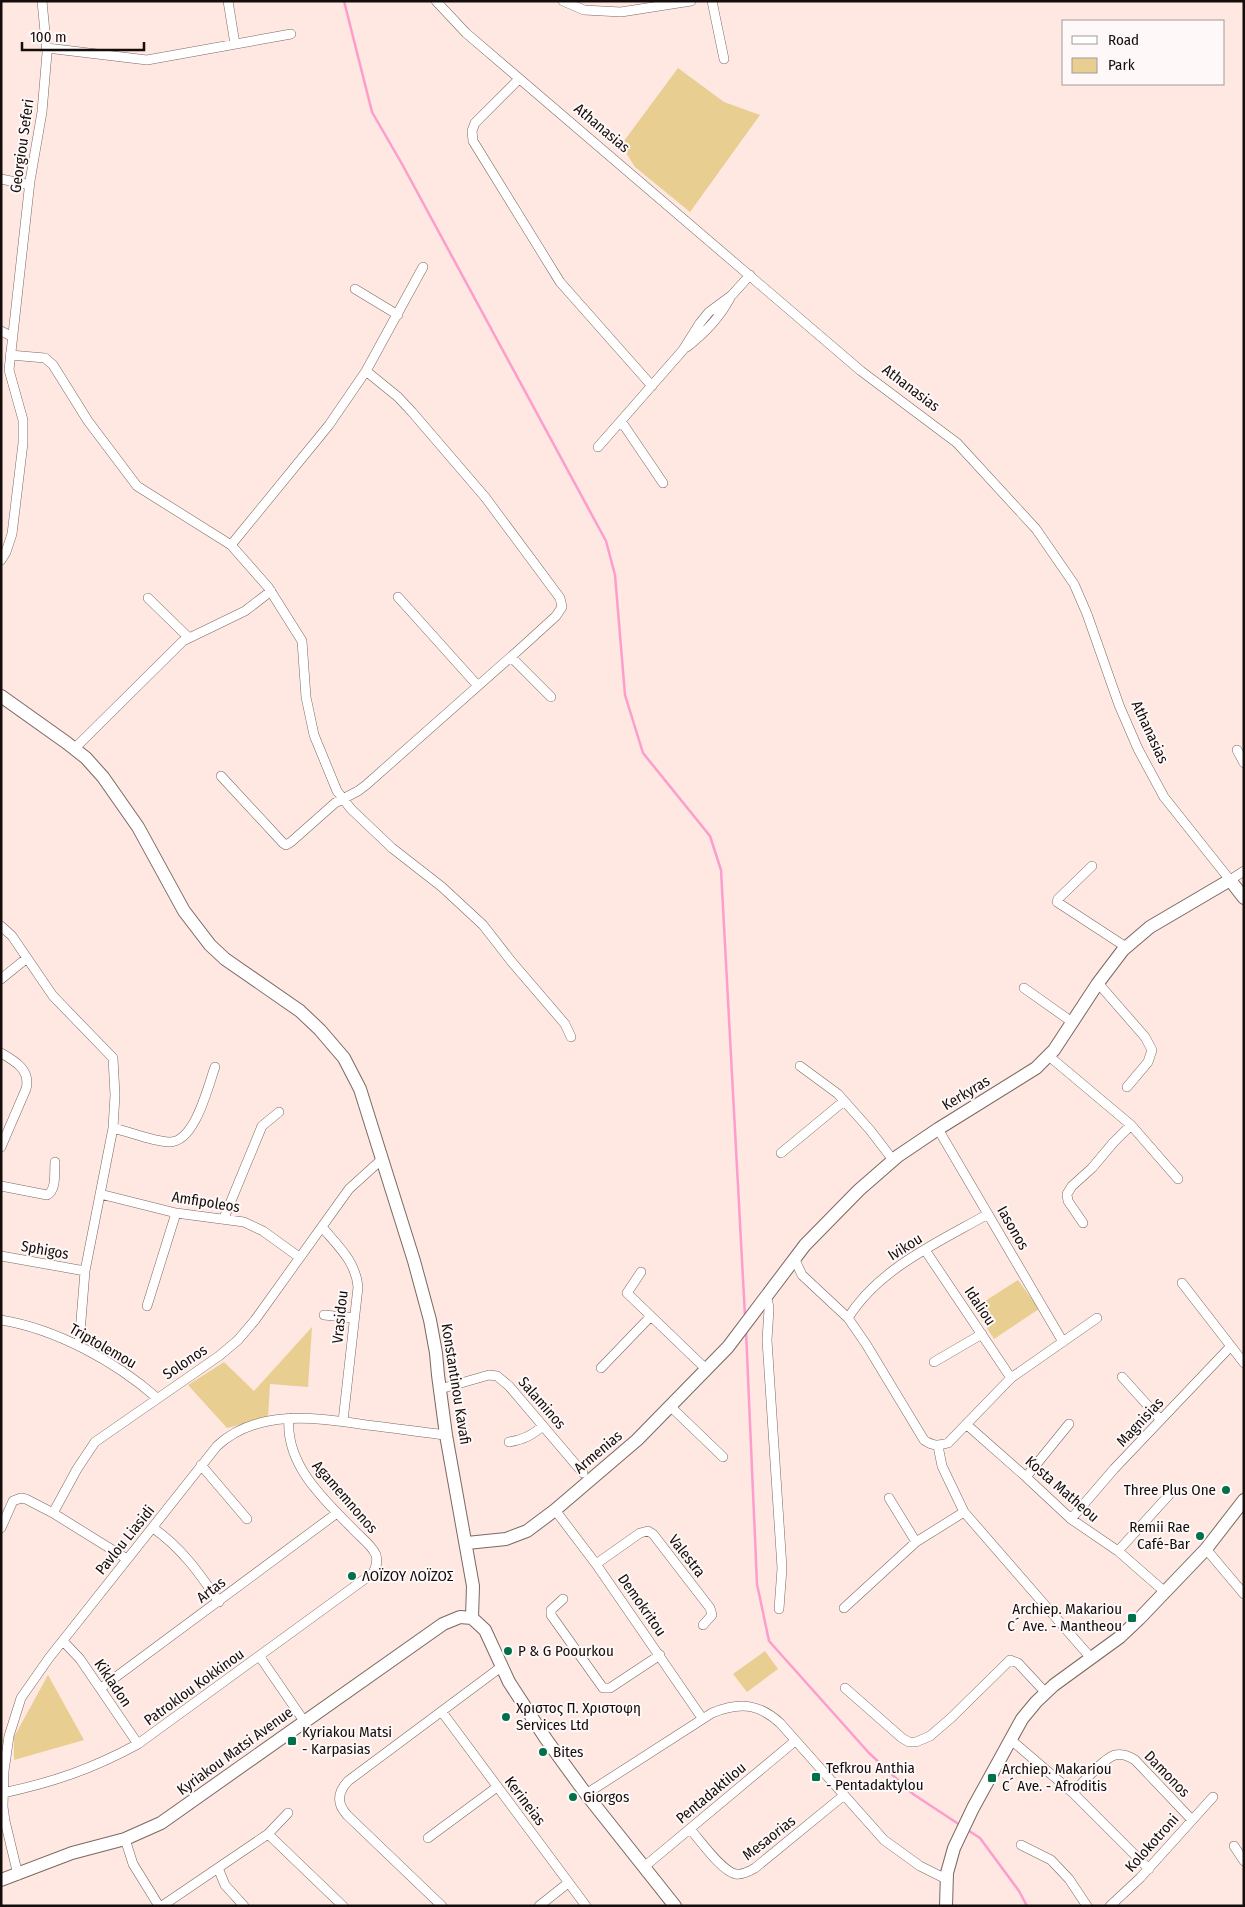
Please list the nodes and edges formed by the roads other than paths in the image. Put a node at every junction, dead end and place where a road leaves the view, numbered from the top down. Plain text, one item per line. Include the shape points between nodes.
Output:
1 (42, 1) edge
2 (228, 1) edge
3 (436, 1) edge
4 (563, 1) edge
5 (691, 1) edge
6 (712, 1) edge
7 (291, 34) dead end
8 (235, 44) junction
9 (47, 48) junction
10 (724, 59) dead end
11 (519, 79) junction
12 (1, 179) edge
13 (30, 185) junction
14 (423, 267) dead end
15 (750, 276) junction
16 (354, 289) dead end
17 (398, 315) junction
18 (1, 331) edge
19 (13, 336) junction
20 (10, 355) junction
21 (366, 371) junction
22 (652, 386) junction
23 (621, 421) junction
24 (598, 447) dead end
25 (663, 483) dead end
26 (231, 545) junction
27 (1, 560) edge
28 (271, 591) junction
29 (398, 597) dead end
30 (148, 598) dead end
31 (189, 638) junction
32 (511, 657) junction
33 (478, 686) junction
34 (1, 696) edge
35 (551, 697) dead end
36 (74, 749) junction
37 (1236, 750) dead end
38 (1244, 763) edge
39 (221, 776) dead end
40 (343, 798) junction
41 (1092, 866) dead end
42 (1244, 871) edge
43 (1230, 880) junction
44 (1244, 898) edge
45 (1, 926) edge
46 (1126, 947) junction
47 (27, 958) junction
48 (1, 979) edge
49 (1098, 982) junction
50 (1024, 988) dead end
51 (1072, 1022) junction
52 (570, 1037) dead end
53 (1, 1053) edge
54 (1050, 1057) junction
55 (800, 1066) dead end
56 (216, 1067) dead end
57 (1127, 1087) dead end
58 (844, 1101) junction
59 (278, 1112) dead end
60 (1132, 1125) junction
61 (113, 1128) junction
62 (938, 1128) junction
63 (1, 1147) edge
64 (781, 1153) dead end
65 (382, 1159) junction
66 (893, 1160) junction
67 (55, 1162) dead end
68 (1178, 1179) dead end
69 (1, 1186) edge
70 (100, 1194) junction
71 (176, 1213) junction
72 (988, 1214) junction
73 (224, 1218) junction
74 (1083, 1224) dead end
75 (322, 1227) junction
76 (925, 1250) junction
77 (1, 1256) edge
78 (299, 1257) junction
79 (795, 1260) junction
80 (85, 1271) junction
81 (641, 1272) dead end
82 (1182, 1283) dead end
83 (765, 1299) junction
84 (147, 1306) dead end
85 (324, 1315) dead end
86 (651, 1316) junction
87 (354, 1318) junction
88 (848, 1318) junction
89 (1097, 1318) dead end
90 (1, 1320) edge
91 (982, 1334) junction
92 (1063, 1342) junction
93 (79, 1346) junction
94 (1230, 1346) junction
95 (728, 1347) joint
96 (934, 1362) dead end
97 (1244, 1363) edge
98 (602, 1368) dead end
99 (706, 1369) junction
100 (1011, 1378) junction
101 (1122, 1378) dead end
102 (440, 1389) junction
103 (157, 1398) junction
104 (670, 1406) junction
105 (290, 1418) junction
106 (1160, 1419) junction
107 (342, 1421) junction
108 (966, 1424) junction
109 (1069, 1424) dead end
110 (543, 1426) junction
111 (446, 1436) junction
112 (509, 1442) dead end
113 (938, 1446) junction
114 (724, 1457) dead end
115 (201, 1466) junction
116 (583, 1472) dead end
117 (1026, 1477) junction
118 (1169, 1495) dead end
119 (889, 1498) dead end
120 (1244, 1500) edge
121 (555, 1510) junction
122 (964, 1512) junction
123 (53, 1513) junction
124 (337, 1513) junction
125 (1071, 1518) junction
126 (248, 1519) dead end
127 (1, 1528) edge
128 (153, 1528) junction
129 (916, 1542) junction
130 (467, 1543) junction
131 (1206, 1548) junction
132 (1118, 1551) junction
133 (127, 1560) junction
134 (377, 1563) joint
135 (596, 1564) junction
136 (1165, 1592) junction
137 (1244, 1594) edge
138 (563, 1599) dead end
139 (219, 1602) junction
140 (844, 1608) dead end
141 (779, 1609) dead end
142 (472, 1618) junction
143 (703, 1625) dead end
144 (63, 1640) junction
145 (660, 1655) junction
146 (260, 1656) junction
147 (1091, 1658) junction
148 (501, 1667) junction
149 (101, 1688) junction
150 (845, 1688) dead end
151 (1045, 1692) junction
152 (442, 1712) junction
153 (702, 1718) junction
154 (304, 1721) junction
155 (1010, 1738) junction
156 (795, 1741) junction
157 (138, 1744) junction
158 (497, 1787) junction
159 (3, 1793) junction
160 (1073, 1793) junction
161 (586, 1794) junction
162 (843, 1796) junction
163 (1213, 1797) dead end
164 (288, 1814) dead end
165 (1192, 1820) junction
166 (690, 1829) junction
167 (268, 1834) junction
168 (428, 1838) dead end
169 (125, 1839) junction
170 (1021, 1845) dead end
171 (1234, 1846) dead end
172 (1244, 1861) edge
173 (644, 1867) junction
174 (218, 1868) junction
175 (1149, 1869) junction
176 (18, 1875) junction
177 (946, 1879) junction
178 (1, 1880) edge
179 (568, 1883) junction
180 (160, 1906) edge
181 (244, 1906) edge
182 (343, 1906) edge
183 (442, 1906) edge
184 (539, 1906) edge
185 (586, 1906) edge
186 (675, 1906) edge
187 (946, 1906) edge
188 (1087, 1906) edge
189 (1110, 1906) edge

1 - 9 street, Georgiou Seferi
2 - 8 street
3 - 11 street, Athanasias via 466,33
4 - 5 street via 584,10 621,12
6 - 10 street
7 - 8 street
8 - 9 street via 147,60
9 - 13 street, Georgiou Seferi via 42,112
11 - 15 street, Athanasias
11 - 22 street via 475,123 472,131 474,141 560,282
12 - 13 street
13 - 19 street, Georgiou Seferi
14 - 17 street
15 - 22 street via 700,322 684,350
15 - 43 street, Athanasias via 862,371 957,443 1036,529 1074,584 1119,705 1164,798
16 - 17 street
17 - 21 street
18 - 19 street
19 - 20 street, Georgiou Seferi
20 - 26 street via 45,358 137,486
20 - 27 street, Georgiou Seferi via 9,370 23,420 23,443 12,534
21 - 26 street via 329,426
21 - 32 street via 412,412 484,497 560,598 560,612
22 - 23 street
23 - 24 street
23 - 25 street
26 - 28 street
28 - 31 street via 245,611
28 - 40 street via 302,641 306,697 314,735
29 - 33 street
30 - 31 street
31 - 36 street
32 - 33 street
32 - 35 street
33 - 40 street via 366,785
34 - 36 street, Konstantinou Kavafi
36 - 65 street, Konstantinou Kavafi via 104,777 118,796 184,911 210,945 300,1011 344,1058 360,1089
37 - 38 street
39 - 40 street via 286,844
40 - 52 street via 392,848 442,887 483,925 566,1024
41 - 46 street via 1057,902
42 - 43 street
43 - 44 street, Athanasias
43 - 46 street, Kerkyras via 1150,927
45 - 47 street
46 - 49 street, Kerkyras
47 - 48 street
47 - 61 street via 53,996 113,1058
49 - 51 street, Kerkyras
49 - 57 street via 1145,1037 1152,1050 1148,1062
50 - 51 street
51 - 54 street, Kerkyras
53 - 63 street via 22,1068 27,1080
54 - 60 street
54 - 62 street, Kerkyras via 1022,1079
55 - 58 street
56 - 61 street via 193,1124 180,1139 170,1142
58 - 64 street
58 - 66 street
59 - 73 street via 262,1126
60 - 68 street
60 - 74 street via 1069,1188 1068,1201
61 - 70 street
62 - 66 street, Kerkyras
62 - 72 street, Iasonos
65 - 75 street, Solonos via 349,1189
65 - 102 street, Konstantinou Kavafi via 430,1320
66 - 79 street, Kerkyras via 823,1225
67 - 69 street via 53,1189 47,1195
70 - 71 street, Amfipoleos
70 - 80 street
71 - 73 street, Amfipoleos
71 - 84 street
72 - 76 street, Ivikou
72 - 92 street, Iasonos
73 - 78 street, Amfipoleos via 253,1226
75 - 78 street, Solonos
75 - 87 street, Vrasidou via 355,1271 358,1287
76 - 88 street, Ivikou via 875,1285
76 - 91 street, Idaliou
77 - 80 street, Sphigos
78 - 103 street, Solonos via 238,1340
79 - 83 street, Kerkyras
79 - 88 street via 802,1275
80 - 93 street
81 - 86 street via 627,1293
82 - 94 street
83 - 95 street, Kerkyras
83 - 141 street via 769,1309 767,1340 782,1568
85 - 87 street
86 - 98 street
86 - 99 street
87 - 107 street, Vrasidou
88 - 113 street via 924,1440
89 - 92 street
90 - 93 street, Triptolemou via 38,1328
91 - 96 street
91 - 100 street, Idaliou
92 - 100 street
93 - 103 street, Triptolemou via 141,1384
94 - 97 street
94 - 106 street, Magnisias
95 - 99 street, Armenias
99 - 104 street, Armenias
100 - 108 street
101 - 106 street
102 - 110 street, Salaminos via 486,1375 497,1376
102 - 111 street, Konstantinou Kavafi
103 - 123 street, Solonos via 95,1442 76,1469
104 - 114 street
104 - 121 street, Armenias via 639,1438
105 - 107 street, Pavlou Liasidi
105 - 115 street, Pavlou Liasidi via 260,1422 237,1431
105 - 124 street, Agamemnonos via 290,1440 303,1472
106 - 125 street, Magnisias
107 - 111 street, Pavlou Liasidi
108 - 113 street via 948,1443
108 - 117 street, Kosta Matheou
109 - 117 street
110 - 112 street via 531,1436
110 - 116 street, Salaminos
111 - 130 street, Konstantinou Kavafi
113 - 122 street via 942,1466
115 - 126 street
115 - 128 street, Pavlou Liasidi
117 - 125 street, Kosta Matheou
118 - 132 street
119 - 129 street
120 - 131 street
121 - 130 street, Armenias via 517,1536
121 - 135 street, Demokritou
122 - 129 street
122 - 147 street
123 - 127 street via 31,1501 17,1499 10,1505
123 - 133 street
124 - 134 street, Agamemnonos via 375,1553
124 - 139 street, Artas
125 - 132 street, Kosta Matheou
128 - 133 street, Pavlou Liasidi
128 - 139 street via 189,1560
129 - 140 street
130 - 142 street, Konstantinou Kavafi via 473,1586
131 - 136 street
131 - 137 street
132 - 136 street, Kosta Matheou
133 - 144 street, Pavlou Liasidi
134 - 146 street, Patroklou Kokkinou via 368,1578
135 - 143 street, Valestra via 640,1533 648,1531 710,1608 712,1615
135 - 145 street, Demokritou
136 - 147 street via 1120,1637
138 - 145 street via 551,1610 552,1615 604,1688 610,1688
139 - 149 street, Artas
142 - 148 street via 485,1630
142 - 154 street, Kyriakou Matsi Avenue via 460,1617 443,1624
144 - 149 street, Kikladon via 75,1651
144 - 159 street, Pavlou Liasidi via 29,1685 16,1709 6,1752
145 - 153 street, Demokritou
146 - 154 street
146 - 157 street, Patroklou Kokkinou
147 - 151 street
148 - 152 street
148 - 161 street via 521,1702
149 - 157 street, Kikladon
150 - 151 street via 902,1738 913,1742 925,1739 945,1723 1010,1660 1018,1663
151 - 155 street
152 - 158 street, Kerineias
152 - 183 street via 348,1781 339,1798 340,1806 347,1815
153 - 156 street via 732,1706 755,1708 774,1718
153 - 161 street
154 - 169 street, Kyriakou Matsi Avenue via 172,1816
155 - 160 street
155 - 177 street via 954,1848
156 - 162 street
156 - 166 street, Pentadaktilou
157 - 159 street, Patroklou Kokkinou via 71,1776
158 - 168 street
158 - 179 street, Kerineias
159 - 176 street, Pavlou Liasidi via 6,1828
160 - 165 street, Damonos via 1108,1759 1125,1755 1134,1760
160 - 175 street
161 - 173 street
162 - 166 street, Mesaorias via 755,1868 742,1874 732,1873 723,1866
162 - 177 street via 884,1840 920,1866
163 - 165 street, Kolokotroni
164 - 167 street
165 - 175 street, Kolokotroni
166 - 173 street, Pentadaktilou
167 - 174 street
167 - 182 street
169 - 176 street, Kyriakou Matsi Avenue via 72,1853
169 - 180 street via 133,1864
170 - 188 street via 1051,1860
171 - 172 street
173 - 186 street
174 - 180 street
174 - 181 street via 222,1881
175 - 189 street, Kolokotroni
176 - 178 street, Kyriakou Matsi Avenue
177 - 187 street
179 - 184 street
179 - 185 street, Kerineias

